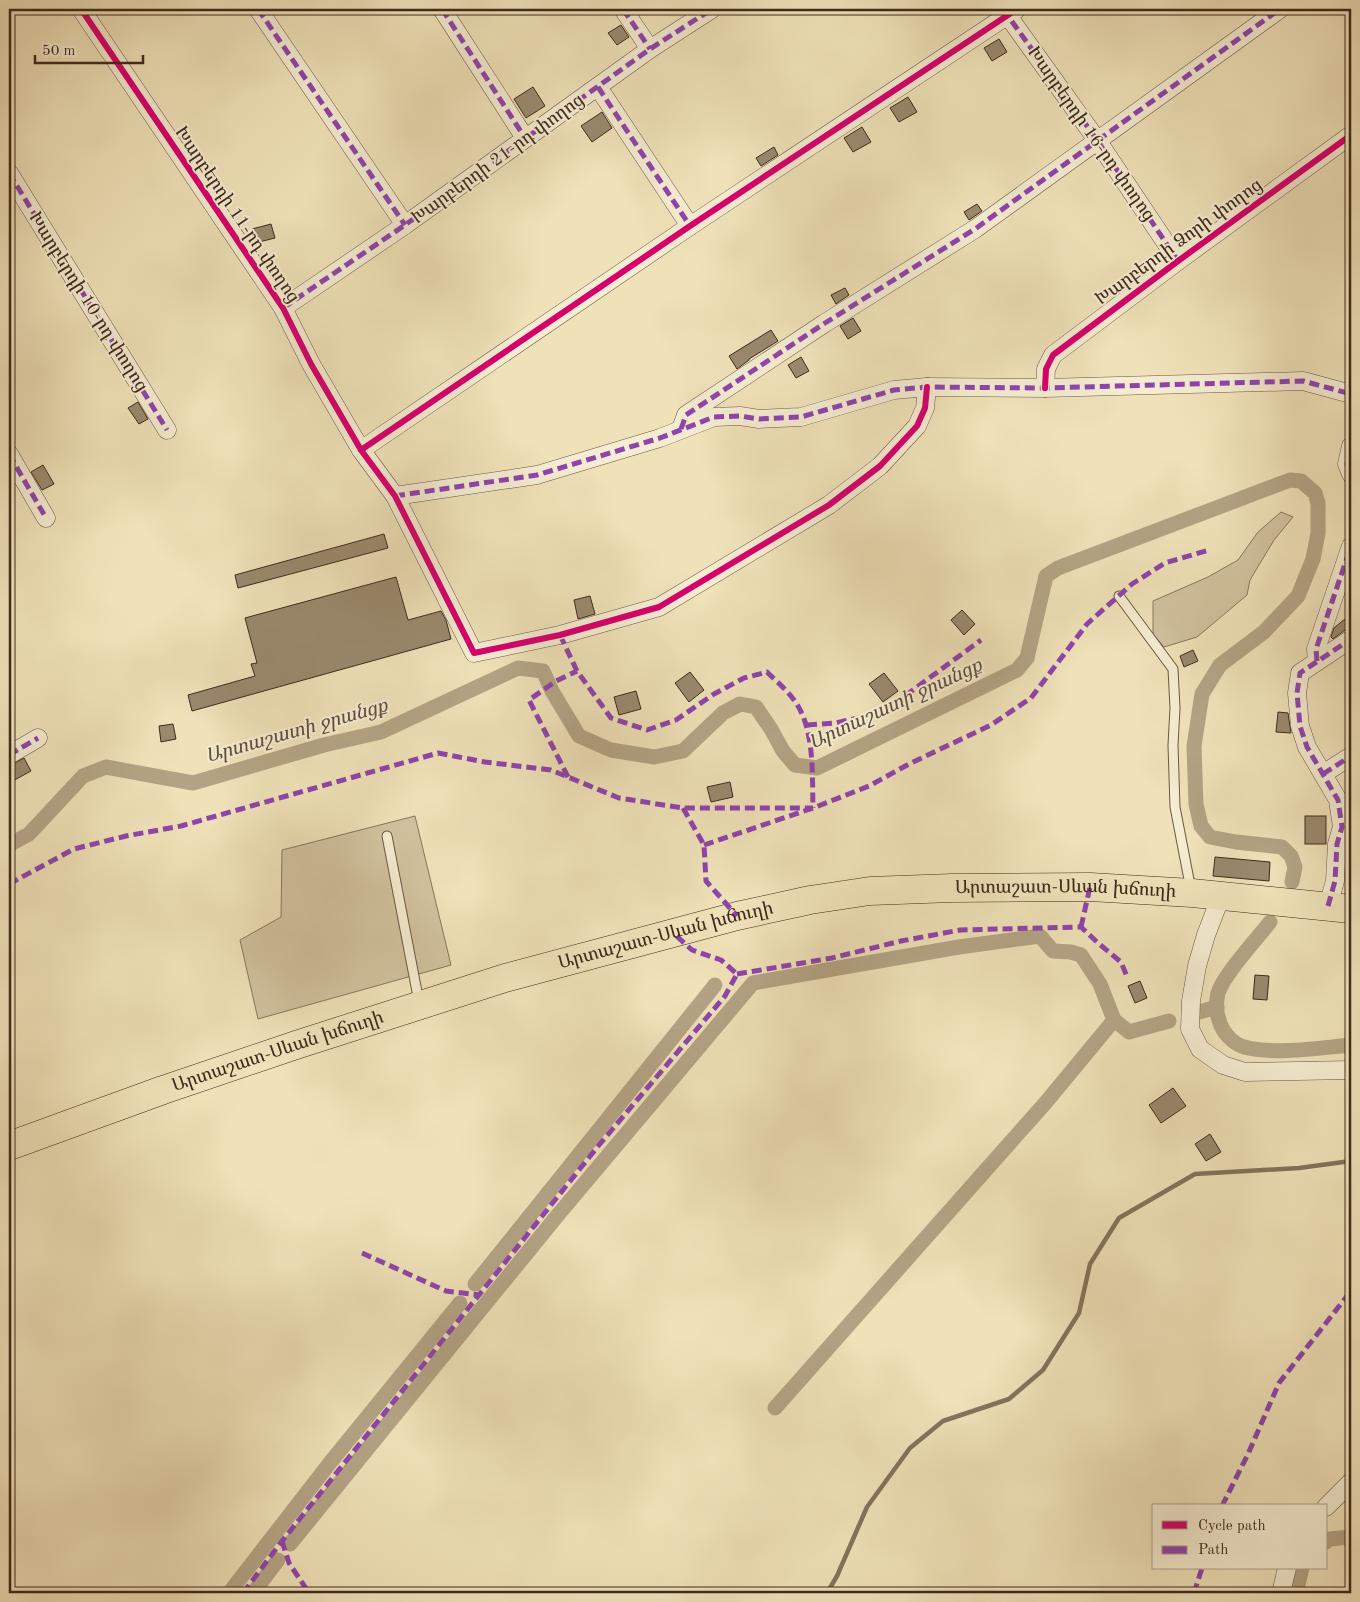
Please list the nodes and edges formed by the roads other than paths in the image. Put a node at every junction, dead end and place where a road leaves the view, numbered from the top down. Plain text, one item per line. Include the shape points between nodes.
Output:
1 (81, 9) edge
2 (258, 9) edge
3 (442, 9) edge
4 (623, 9) edge
5 (712, 9) edge
6 (1280, 9) edge
7 (1009, 11) edge
8 (650, 49) junction
9 (598, 87) junction
10 (1351, 134) edge
11 (526, 138) junction
12 (1097, 140) junction
13 (9, 173) edge
14 (405, 225) junction
15 (690, 226) junction
16 (1178, 261) junction
17 (283, 308) junction
18 (927, 387) junction
19 (1045, 388) junction
20 (1351, 394) edge
21 (681, 429) junction
22 (167, 430) dead end
23 (1351, 446) edge
24 (361, 450) junction
25 (9, 454) edge
26 (1351, 474) edge
27 (395, 496) junction
28 (46, 518) dead end
29 (1351, 546) edge
30 (1119, 596) dead end
31 (1351, 639) edge
32 (1317, 661) junction
33 (38, 738) dead end
34 (9, 755) edge
35 (1351, 756) edge
36 (1323, 774) junction
37 (387, 836) dead end
38 (1192, 893) junction
39 (1221, 896) junction
40 (1340, 907) edge
41 (419, 1005) junction
42 (1351, 1070) edge
43 (9, 1146) edge
44 (1351, 1482) edge
45 (1328, 1505) edge
46 (1286, 1570) edge
47 (1280, 1593) edge

1 - 17 street, Խարբերդի 11-րդ փողոց
2 - 14 street
3 - 11 street
4 - 8 street
5 - 8 street, Խարբերդի 21-րդ փողոց
6 - 12 street
7 - 12 street, Խարբերդի 16-րդ փողոց
7 - 15 street
8 - 9 street, Խարբերդի 21-րդ փողոց
9 - 11 street, Խարբերդի 21-րդ փողոց
9 - 15 street
10 - 16 street, Խարբերդի Ձորի փողոց
11 - 14 street, Խարբերդի 21-րդ փողոց
12 - 16 street, Խարբերդի 16-րդ փողոց
12 - 21 street via 974,228 686,415
13 - 22 street, Խարբերդի 10-րդ փողոց
14 - 17 street, Խարբերդի 21-րդ փողոց
15 - 24 street
16 - 19 street, Խարբերդի Ձորի փողոց via 1053,355 1046,369
17 - 24 street, Խարբերդի 11-րդ փողոց via 310,364
18 - 19 street
18 - 21 street via 894,390 802,417 714,417
18 - 27 street, Խարբերդի 11-րդ փողոց via 925,408 917,426 880,466 829,504 659,607 560,635 474,653
19 - 20 street via 1303,381
21 - 27 street via 537,475
23 - 26 street via 1347,464
24 - 27 street, Խարբերդի 11-րդ փողոց
25 - 28 street
29 - 32 street via 1316,649
30 - 38 lane via 1173,669 1175,807
31 - 32 street
32 - 36 street via 1300,673 1297,693 1300,726 1307,747
33 - 34 street
35 - 36 street
36 - 40 street via 1338,800 1342,827 1335,881
37 - 41 lane
38 - 39 main road, Արտաշատ-Սևան խճուղի
38 - 41 main road, Արտաշատ-Սևան խճուղի via 1090,887 870,891 728,918 514,975
39 - 40 main road, Արտաշատ-Սևան խճուղի
39 - 42 street via 1197,966 1191,1001 1190,1029 1200,1049 1223,1065 1245,1072
41 - 43 main road, Արտաշատ-Սևան խճուղի
44 - 45 street
46 - 47 street

